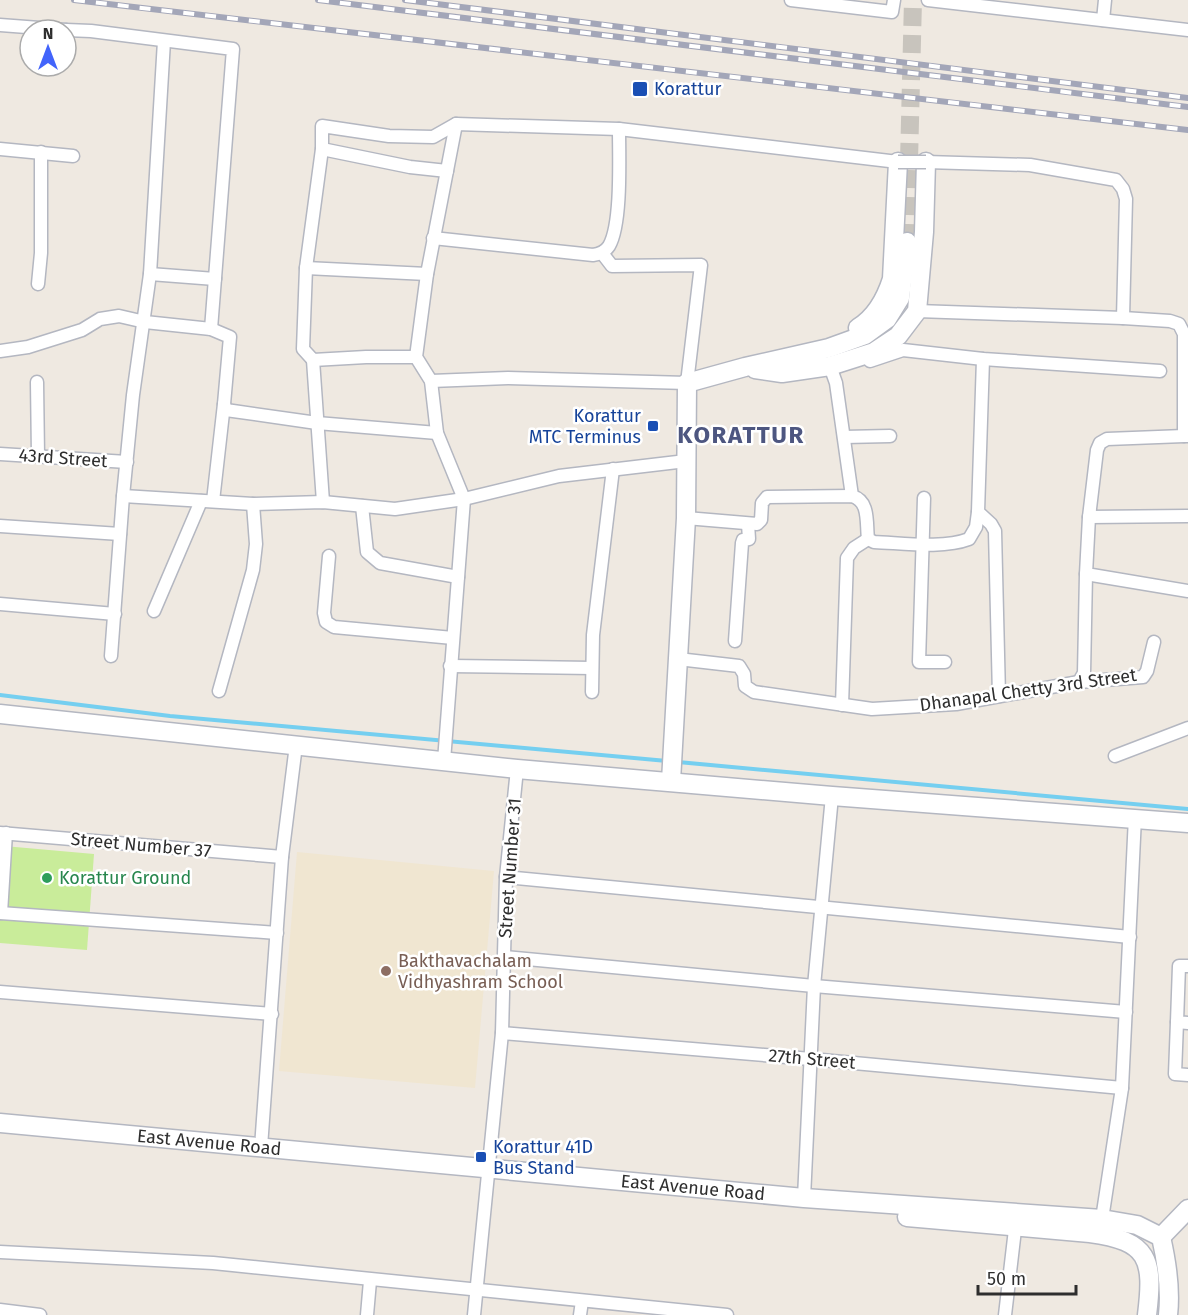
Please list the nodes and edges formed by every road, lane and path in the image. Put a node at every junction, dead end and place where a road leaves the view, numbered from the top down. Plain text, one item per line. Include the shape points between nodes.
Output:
1 (791, 0) edge
2 (894, 0) edge
3 (928, 0) edge
4 (1105, 0) edge
5 (1103, 20) junction
6 (0, 26) edge
7 (18, 27) edge
8 (1188, 30) edge
9 (78, 31) edge
10 (164, 41) junction
11 (456, 124) junction
12 (620, 129) junction
13 (0, 149) edge
14 (322, 149) junction
15 (41, 152) junction
16 (73, 156) dead end
17 (898, 162) junction
18 (926, 162) junction
19 (447, 171) junction
20 (433, 238) junction
21 (907, 242) tunnel mouth
22 (602, 253) junction
23 (306, 268) junction
24 (150, 274) junction
25 (427, 274) junction
26 (215, 279) junction
27 (38, 285) dead end
28 (917, 311) junction
29 (1123, 318) junction
30 (145, 322) junction
31 (211, 329) junction
32 (0, 351) edge
33 (416, 357) junction
34 (983, 359) junction
35 (313, 360) junction
36 (745, 367) junction
37 (831, 369) junction
38 (1160, 371) dead end
39 (431, 381) junction
40 (37, 382) dead end
41 (687, 383) junction
42 (224, 404) junction
43 (317, 423) junction
44 (437, 433) junction
45 (890, 436) dead end
46 (1186, 436) edge
47 (844, 437) junction
48 (0, 454) edge
49 (38, 456) junction
50 (687, 461) junction
51 (127, 462) junction
52 (613, 469) junction
53 (123, 496) junction
54 (852, 496) junction
55 (924, 498) dead end
56 (464, 499) junction
57 (207, 501) junction
58 (323, 502) junction
59 (253, 504) junction
60 (362, 506) junction
61 (978, 512) junction
62 (1188, 516) edge
63 (1089, 517) junction
64 (686, 518) junction
65 (748, 524) junction
66 (0, 526) edge
67 (120, 534) junction
68 (868, 539) junction
69 (921, 544) junction
70 (329, 556) dead end
71 (1086, 574) junction
72 (458, 577) junction
73 (1188, 591) edge
74 (0, 604) edge
75 (154, 611) dead end
76 (115, 614) junction
77 (453, 638) junction
78 (735, 641) dead end
79 (1154, 642) dead end
80 (111, 656) dead end
81 (678, 659) junction
82 (945, 662) dead end
83 (450, 666) junction
84 (592, 668) junction
85 (1079, 682) junction
86 (219, 691) dead end
87 (592, 692) dead end
88 (999, 696) junction
89 (842, 705) junction
90 (0, 714) edge
91 (1188, 728) edge
92 (296, 746) junction
93 (444, 748) junction
94 (1115, 756) dead end
95 (517, 769) junction
96 (671, 773) junction
97 (832, 796) junction
98 (1135, 817) junction
99 (1188, 823) edge
100 (3, 833) edge
101 (282, 857) junction
102 (506, 877) junction
103 (820, 907) junction
104 (1, 913) edge
105 (277, 933) junction
106 (1130, 937) junction
107 (505, 957) junction
108 (1188, 966) edge
109 (814, 986) junction
110 (0, 992) edge
111 (1126, 1012) junction
112 (272, 1014) junction
113 (1183, 1023) edge
114 (502, 1033) junction
115 (811, 1059) junction
116 (1188, 1075) edge
117 (1122, 1089) junction
118 (0, 1123) edge
119 (0, 1134) edge
120 (261, 1147) junction
121 (488, 1172) junction
122 (804, 1198) junction
123 (1188, 1209) edge
124 (1102, 1219) junction
125 (1016, 1220) junction
126 (1161, 1238) junction
127 (0, 1252) edge
128 (370, 1281) junction
129 (476, 1290) junction
130 (582, 1301) junction
131 (0, 1310) edge
132 (1148, 1312) edge
133 (1168, 1313) edge
134 (40, 1315) edge
135 (367, 1315) edge
136 (474, 1315) edge
137 (580, 1315) edge
138 (727, 1315) edge
139 (1005, 1315) edge

1 - 2 street via 892,12
3 - 5 street
4 - 5 street
5 - 8 street
6 - 7 street
9 - 10 street
10 - 24 street
10 - 26 street via 233,49
11 - 12 street
11 - 14 street via 433,137 389,136 322,126
11 - 19 street
12 - 17 street
12 - 22 street via 617,208 613,235
13 - 15 street
14 - 19 street
14 - 23 street
15 - 16 street
15 - 27 street
17 - 18 street, bridge
17 - 36 street via 892,279 877,310 861,326 840,336 777,349
18 - 28 street
18 - 29 street via 1030,165 1116,180 1126,199
19 - 20 street
20 - 22 street
20 - 25 street
21 - 36 street via 900,298 887,319 865,335 829,348
22 - 41 street via 612,266 701,265
23 - 25 street
23 - 35 street via 303,349
24 - 26 street
24 - 30 street
25 - 33 street
26 - 31 street
28 - 29 street
28 - 37 street via 898,336 874,352
29 - 46 street via 1179,324 1184,334
30 - 31 street
30 - 32 street via 119,316 100,319 82,330 28,347
30 - 51 street
31 - 42 street via 230,337
33 - 35 street
33 - 39 street
34 - 37 street via 903,350 852,367
34 - 38 street
34 - 61 street
35 - 43 street
36 - 37 street via 782,373
36 - 41 street
37 - 47 street
39 - 41 street via 508,378
39 - 44 street
40 - 49 street
41 - 50 street
42 - 43 street via 232,412
42 - 57 street
43 - 44 street
43 - 58 street
44 - 56 street
45 - 47 street
46 - 63 street via 1107,439 1100,443
47 - 54 street
48 - 49 street, 43rd Street
49 - 51 street, 43rd Street
50 - 52 street
50 - 64 street
51 - 53 street
52 - 56 street via 559,476
52 - 84 street
53 - 57 street
53 - 67 street
54 - 65 street via 767,498 762,503 761,520
54 - 68 street via 865,504
55 - 69 street
56 - 60 street via 395,509
56 - 72 street
57 - 59 street
57 - 75 street
58 - 59 street
58 - 60 street
59 - 86 street via 253,570
60 - 72 street via 367,552 380,563
61 - 69 street via 969,539
61 - 88 street via 995,531
62 - 63 street
63 - 71 street
64 - 65 street
64 - 81 street
65 - 78 street via 749,539 742,543
66 - 67 street
67 - 76 street
68 - 69 street
68 - 89 street via 847,558
69 - 82 street via 919,662
70 - 77 street via 326,622 334,627
71 - 73 street
71 - 85 street via 1084,673
72 - 77 street
74 - 76 street
76 - 80 street
77 - 83 street
79 - 85 street, Dhanapal Chetty 3rd Street via 1143,677
81 - 89 street, Dhanapal Chetty 3rd Street via 739,666 745,686 754,692
81 - 96 street
83 - 84 street
83 - 93 street
84 - 87 street
85 - 88 street, Dhanapal Chetty 3rd Street
88 - 89 street, Dhanapal Chetty 3rd Street via 956,704 872,709
90 - 92 street
91 - 94 street
92 - 93 street
92 - 101 street
93 - 95 street
95 - 96 street
95 - 102 street, Street Number 31
96 - 97 street
97 - 98 street
97 - 103 street
98 - 99 street
98 - 106 street
100 - 101 street, Street Number 37
100 - 104 street
101 - 105 street
102 - 103 street
102 - 107 street, Street Number 31
103 - 106 street
103 - 109 street
104 - 105 street
105 - 112 street
106 - 111 street
107 - 109 street
107 - 114 street, Street Number 31
108 - 113 street via 1179,966
109 - 111 street
109 - 115 street
110 - 112 street
111 - 117 street
112 - 120 street
113 - 116 street via 1175,1074
114 - 115 street, 27th Street
114 - 121 street, Street Number 31
115 - 117 street, 27th Street
115 - 122 street
117 - 124 street
118 - 120 street, East Avenue Road
119 - 121 street, East Avenue Road
120 - 121 street, East Avenue Road
121 - 122 street, East Avenue Road
121 - 125 street, East Avenue Road via 625,1192
121 - 129 street, Street Number 31
122 - 125 street, East Avenue Road
123 - 126 street
124 - 125 street, East Avenue Road
124 - 126 street, East Avenue Road via 1137,1225
125 - 132 street, East Avenue Road via 1107,1235 1137,1246 1147,1265
125 - 139 street
126 - 133 street via 1167,1267
127 - 128 street via 213,1263
128 - 129 street
128 - 135 street
129 - 130 street
129 - 136 street, Street Number 31
130 - 137 street
130 - 138 street
131 - 134 street
132 - 133 street

